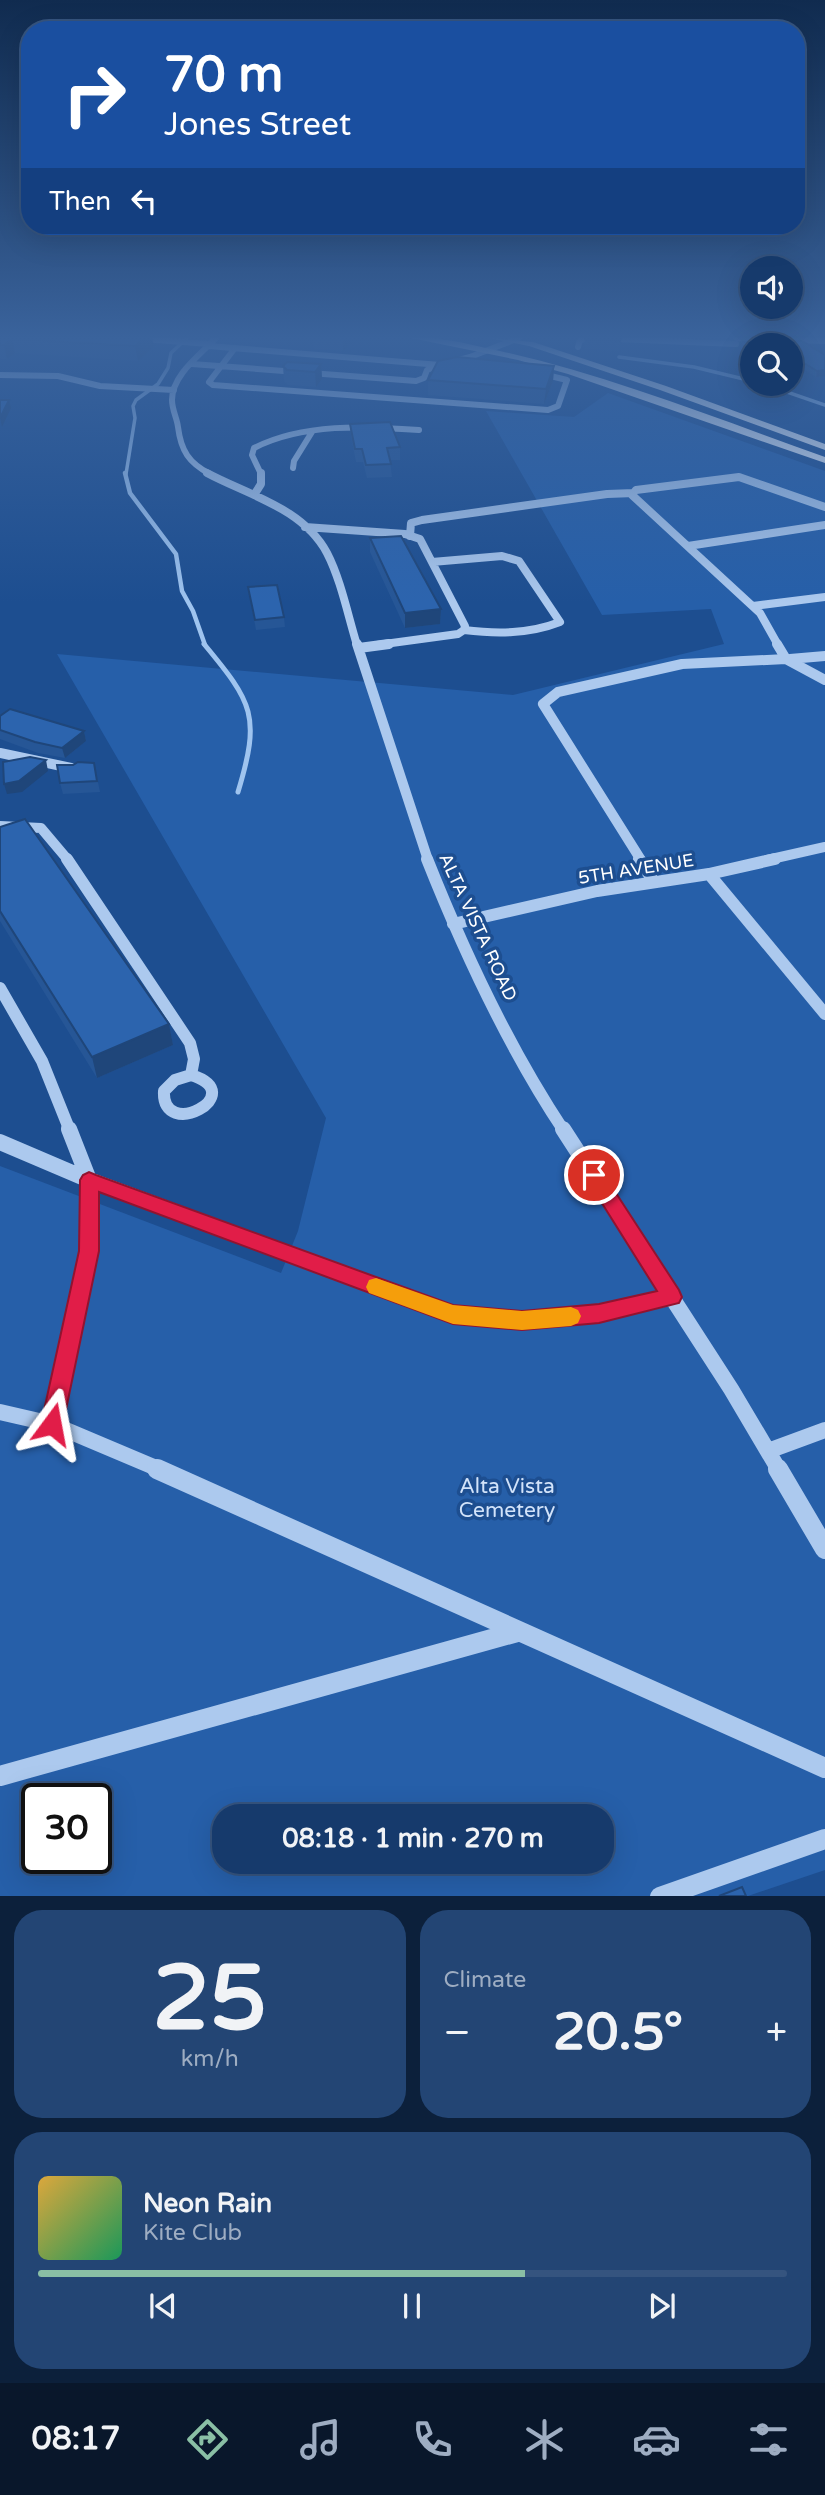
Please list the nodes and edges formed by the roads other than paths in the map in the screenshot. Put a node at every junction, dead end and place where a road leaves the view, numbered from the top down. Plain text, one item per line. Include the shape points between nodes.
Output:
1 (178, 426) edge
2 (369, 426) edge
3 (383, 426) edge
4 (730, 426) edge
5 (769, 426) edge
6 (419, 430) dead end
7 (312, 432) junction
8 (825, 447) edge
9 (825, 460) edge
10 (293, 468) dead end
11 (634, 493) junction
12 (254, 495) junction
13 (825, 507) edge
14 (825, 525) edge
15 (305, 527) junction
16 (410, 536) junction
17 (688, 546) junction
18 (432, 562) junction
19 (825, 597) edge
20 (753, 606) junction
21 (464, 630) junction
22 (359, 648) junction
23 (825, 656) edge
24 (786, 659) junction
25 (825, 680) edge
26 (0, 753) edge
27 (74, 768) edge
28 (0, 826) edge
29 (825, 847) edge
30 (709, 874) junction
31 (654, 882) junction
32 (453, 924) junction
33 (0, 988) edge
34 (825, 1014) edge
35 (191, 1075) dead end
36 (0, 1142) edge
37 (89, 1180) junction
38 (672, 1297) junction
39 (0, 1412) edge
40 (52, 1424) junction
41 (825, 1430) edge
42 (768, 1451) junction
43 (825, 1549) edge
44 (517, 1632) junction
45 (825, 1768) edge
46 (0, 1776) edge
47 (825, 1839) edge
48 (660, 1896) edge

1 - 12 street, ALTA VISTA ROAD via 180,444 188,457 207,472
2 - 7 street
3 - 6 street
4 - 9 main road
5 - 8 main road
7 - 10 street
7 - 12 street via 254,448 252,455 263,477
11 - 13 street via 739,477
11 - 16 street via 422,520 411,523
11 - 17 street
12 - 15 street, ALTA VISTA ROAD
14 - 17 street
15 - 16 street
15 - 22 street, ALTA VISTA ROAD via 328,555
16 - 18 street via 420,539
17 - 20 street
18 - 21 street via 466,626
18 - 21 street via 502,556 519,562 560,622 490,634
19 - 20 street
20 - 24 street
21 - 22 street
22 - 32 street, ALTA VISTA ROAD via 423,849
23 - 24 street
24 - 25 street
24 - 31 street via 682,664 558,692 543,704
26 - 27 street
28 - 35 street via 41,828 64,854 190,1043
29 - 30 street, 5TH AVENUE
30 - 31 street, 5TH AVENUE
30 - 34 street
31 - 32 street, 5TH AVENUE
32 - 38 street, ALTA VISTA ROAD via 537,1090
33 - 37 street via 42,1061
36 - 37 street
37 - 38 street via 453,1315 522,1321 599,1314
37 - 40 street via 89,1251
38 - 42 street, ALTA VISTA ROAD
39 - 40 street
40 - 44 street
41 - 42 street
42 - 43 street, ALTA VISTA ROAD
44 - 45 street
44 - 46 street
47 - 48 street

